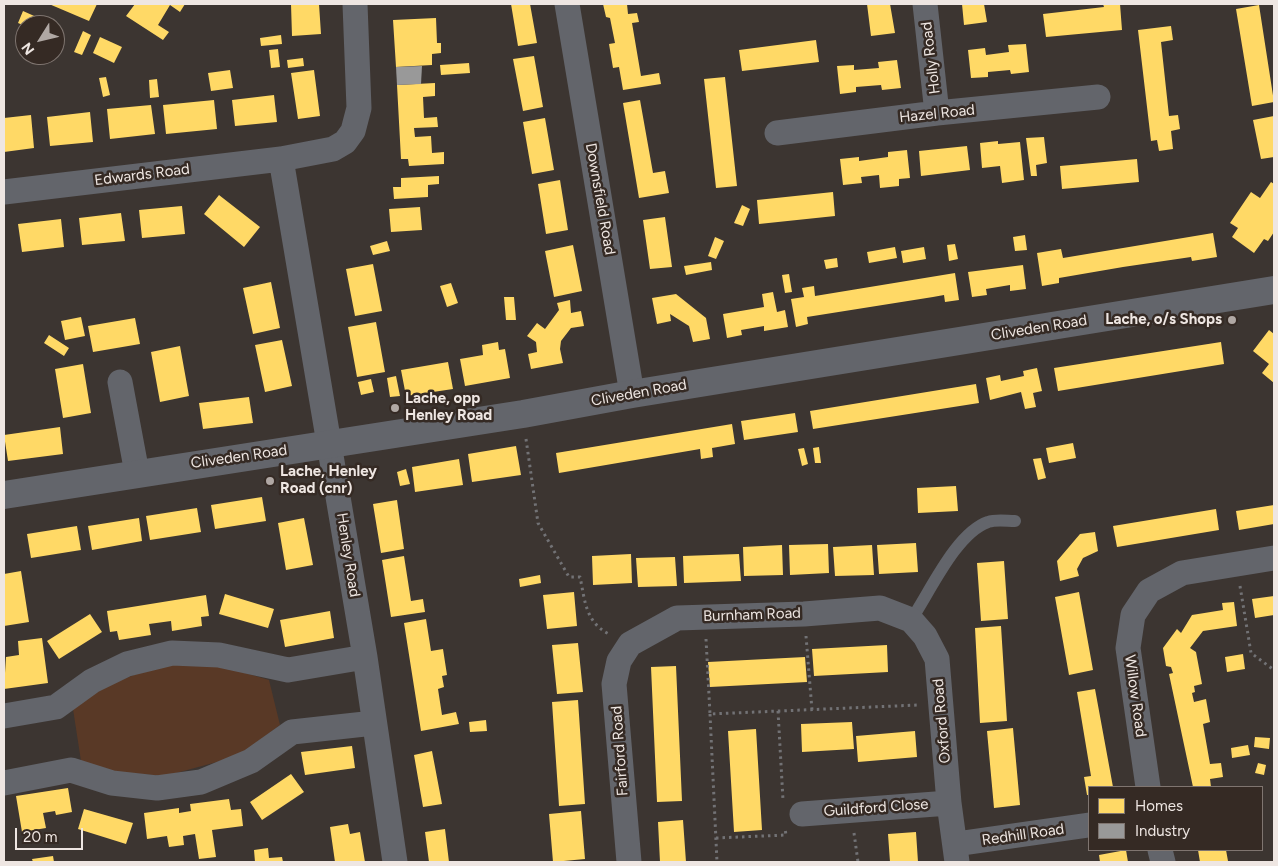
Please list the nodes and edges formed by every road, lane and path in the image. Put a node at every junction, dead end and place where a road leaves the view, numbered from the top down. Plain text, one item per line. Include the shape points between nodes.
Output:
1 (355, 4) edge
2 (567, 4) edge
3 (924, 4) edge
4 (1098, 97) dead end
5 (937, 113) junction
6 (777, 133) dead end
7 (281, 159) junction
8 (4, 192) edge
9 (1274, 290) edge
10 (120, 382) dead end
11 (632, 394) junction
12 (523, 414) junction
13 (329, 444) junction
14 (137, 473) junction
15 (4, 495) edge
16 (1015, 521) dead end
17 (1274, 558) edge
18 (1236, 563) junction
19 (880, 608) joint
20 (804, 614) junction
21 (705, 617) junction
22 (911, 620) junction
23 (630, 644) junction
24 (365, 657) junction
25 (1274, 670) edge
26 (941, 704) junction
27 (812, 710) junction
28 (778, 711) junction
29 (710, 714) junction
30 (4, 716) edge
31 (374, 722) junction
32 (4, 783) edge
33 (1148, 786) edge
34 (949, 803) junction
35 (852, 810) junction
36 (790, 813) junction
37 (1088, 825) edge
38 (716, 838) junction
39 (957, 853) edge
40 (395, 862) edge
41 (629, 862) edge
42 (717, 862) edge
43 (858, 862) edge

1 - 7 street, Edwards Road via 359,108 353,131 345,142 333,149
2 - 11 street, Downsfield Road
3 - 5 street, Holly Road
4 - 5 street, Hazel Road
5 - 6 street, Hazel Road
7 - 8 street, Edwards Road
7 - 13 street, Henley Road
9 - 11 street, Cliveden Road
10 - 14 street
11 - 12 street, Cliveden Road
12 - 13 street, Cliveden Road
12 - 23 path via 538,522 568,577 580,577 587,610 597,628
13 - 14 street, Cliveden Road
13 - 24 street, Henley Road
14 - 15 street, Cliveden Road
16 - 22 lane via 990,521 972,530 960,543
17 - 18 street, Willow Road
18 - 25 path via 1251,653
18 - 33 street, Willow Road via 1182,573 1149,591 1133,615 1128,648
19 - 20 street, Burnham Road
19 - 22 street, Oxford Road
20 - 21 street, Burnham Road
20 - 27 path
21 - 23 street, Burnham Road via 677,618
21 - 29 path
22 - 26 street, Oxford Road via 925,636 937,659
23 - 41 street, Fairford Road via 619,661 614,684
24 - 30 street via 288,670 219,655 172,653 127,664 92,682 56,707
24 - 31 street, Henley Road
26 - 27 path
26 - 34 street, Oxford Road
27 - 28 path
28 - 29 path
28 - 36 path
29 - 38 path
31 - 32 street via 292,732 251,761 200,782 157,788 112,783 72,770
31 - 40 street, Henley Road
34 - 35 street, Guildford Close
34 - 39 street, Oxford Road
35 - 36 street, Guildford Close
35 - 43 path
36 - 38 path via 786,835
37 - 39 street, Redhill Road
38 - 42 path

